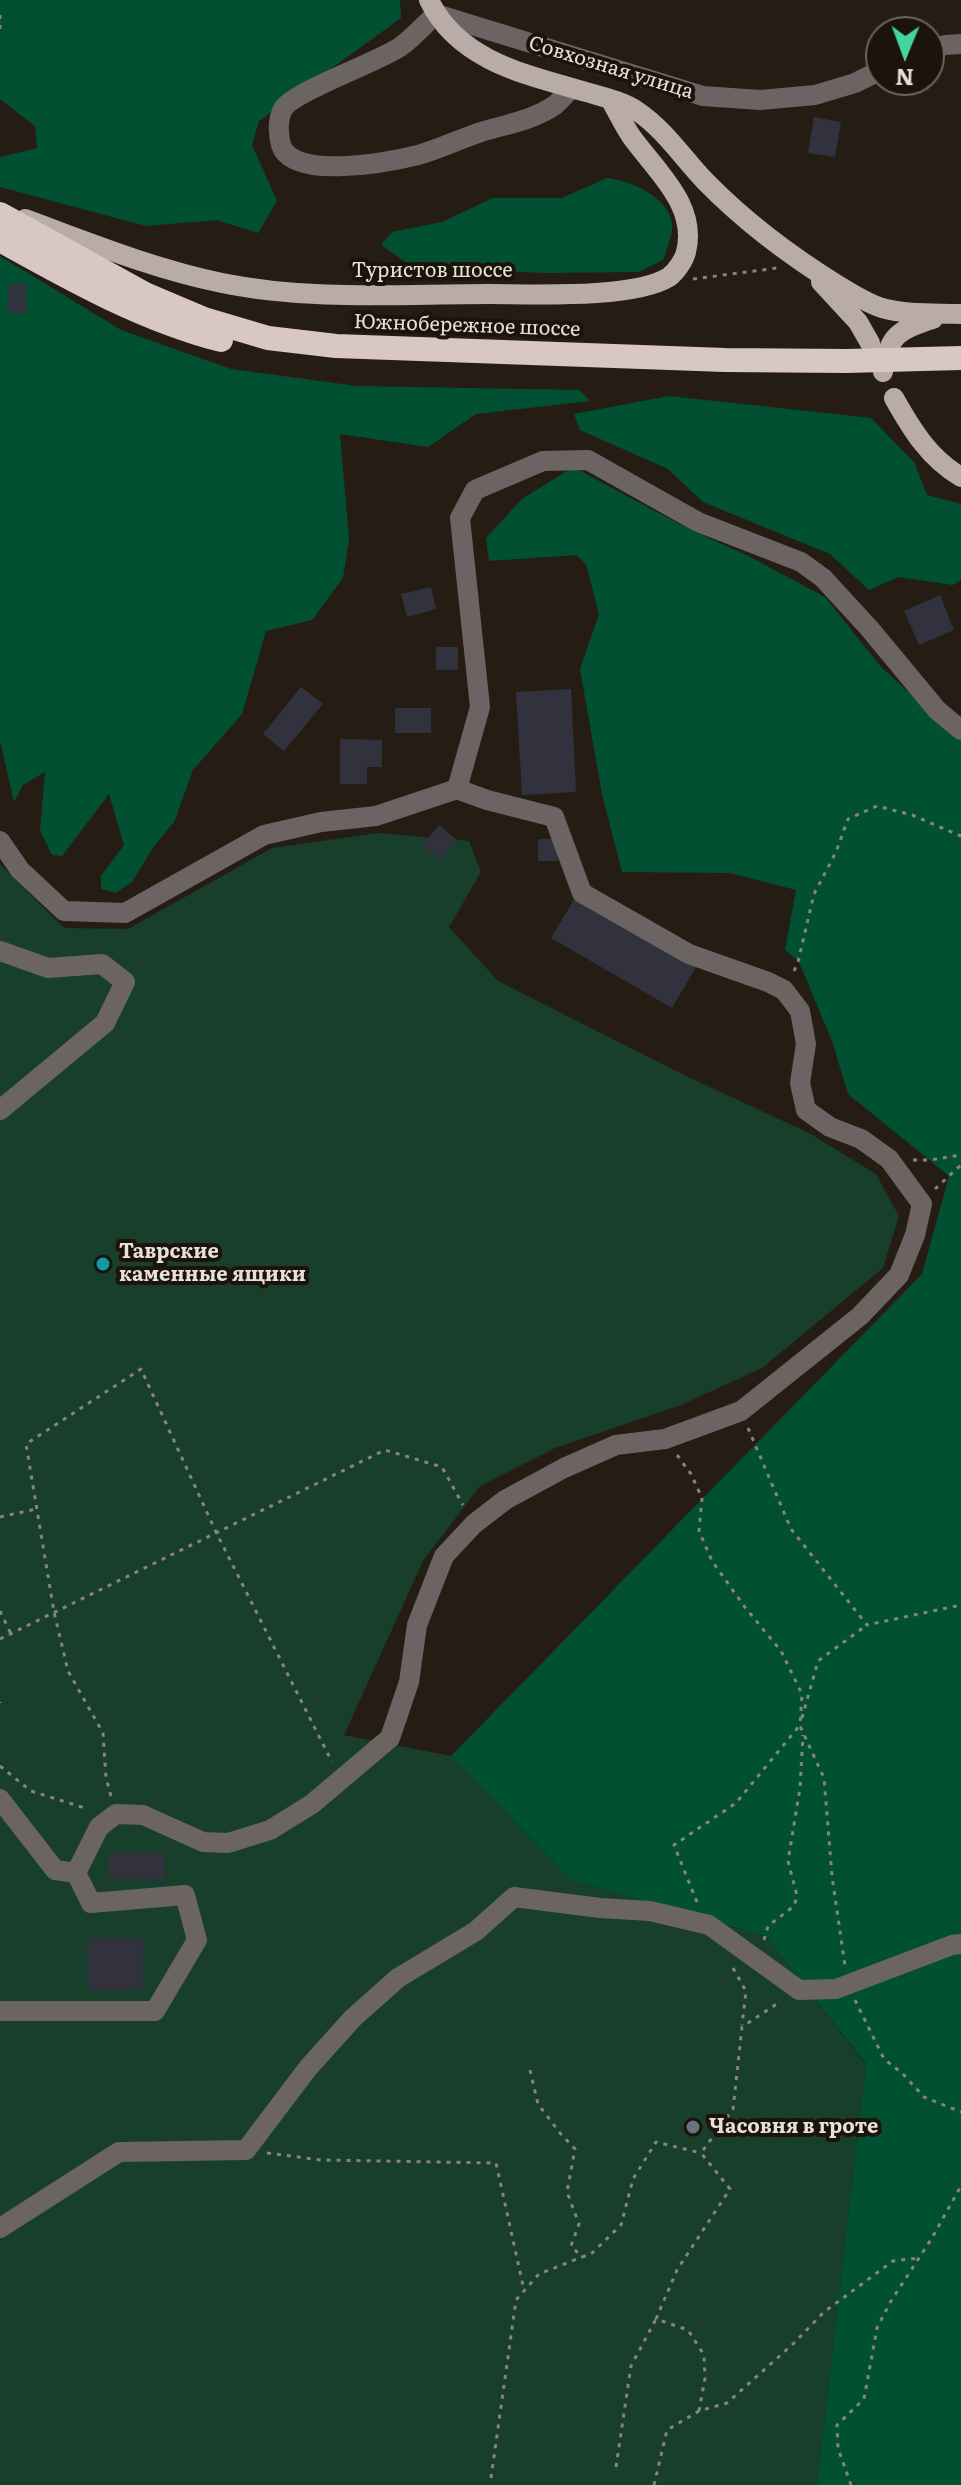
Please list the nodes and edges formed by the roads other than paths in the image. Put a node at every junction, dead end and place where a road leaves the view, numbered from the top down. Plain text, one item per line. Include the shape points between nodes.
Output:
1 (432, 7) edge
2 (865, 78) edge
3 (572, 88) junction
4 (610, 99) junction
5 (0, 212) edge
6 (0, 240) edge
7 (805, 265) junction
8 (961, 314) edge
9 (870, 343) dead end
10 (961, 358) edge
11 (725, 367) junction
12 (883, 372) dead end
13 (961, 373) edge
14 (894, 398) dead end
15 (961, 477) edge
16 (961, 730) edge
17 (457, 789) junction
18 (0, 841) edge
19 (0, 951) edge
20 (0, 1110) edge
21 (0, 1799) edge
22 (76, 1873) junction
23 (961, 1944) edge
24 (0, 2011) edge
25 (0, 2228) edge

1 - 2 street, Совхозная улица via 703,96 760,100 815,95
1 - 3 main road via 485,58
1 - 3 street via 402,46 284,106 278,133 292,159 308,165 360,166 417,155 534,115 555,105
3 - 4 main road
4 - 5 main road, Туристов шоссе via 670,185 685,219 686,256 670,277 649,285 577,294 292,292 222,283 123,256
4 - 7 main road via 637,111 706,182
5 - 11 highway, Южнобережное шоссе via 145,294 268,338
6 - 11 highway, Южнобережное шоссе via 138,311 264,351 334,359
7 - 8 main road via 882,307
7 - 9 main road via 858,322
8 - 12 main road via 902,330 886,352
10 - 11 highway, Южнобережное шоссе
11 - 13 highway, Южнобережное шоссе via 852,375
14 - 15 main road via 930,453
16 - 17 street via 937,710 823,578 801,562 698,522 588,460 543,461 475,490 460,518 480,707
17 - 18 street via 376,816 264,835 125,913 64,911 20,870
17 - 22 street via 554,817 582,893 689,954 784,990 800,1011 806,1044 800,1083 806,1110 889,1159 922,1204 915,1235 899,1275 860,1316 741,1411 665,1439 616,1445 505,1500 474,1524 444,1556 417,1625 409,1682 390,1738 312,1804 270,1830 228,1843 203,1842 143,1815 116,1814 99,1827
19 - 20 street via 48,968 102,964 125,982 105,1023
21 - 22 street via 55,1870
22 - 24 street via 91,1903 185,1895 197,1940 155,2011
23 - 25 street via 836,1989 799,1990 709,1925 650,1911 514,1897 476,1931 398,1978 353,2018 246,2150 119,2152

